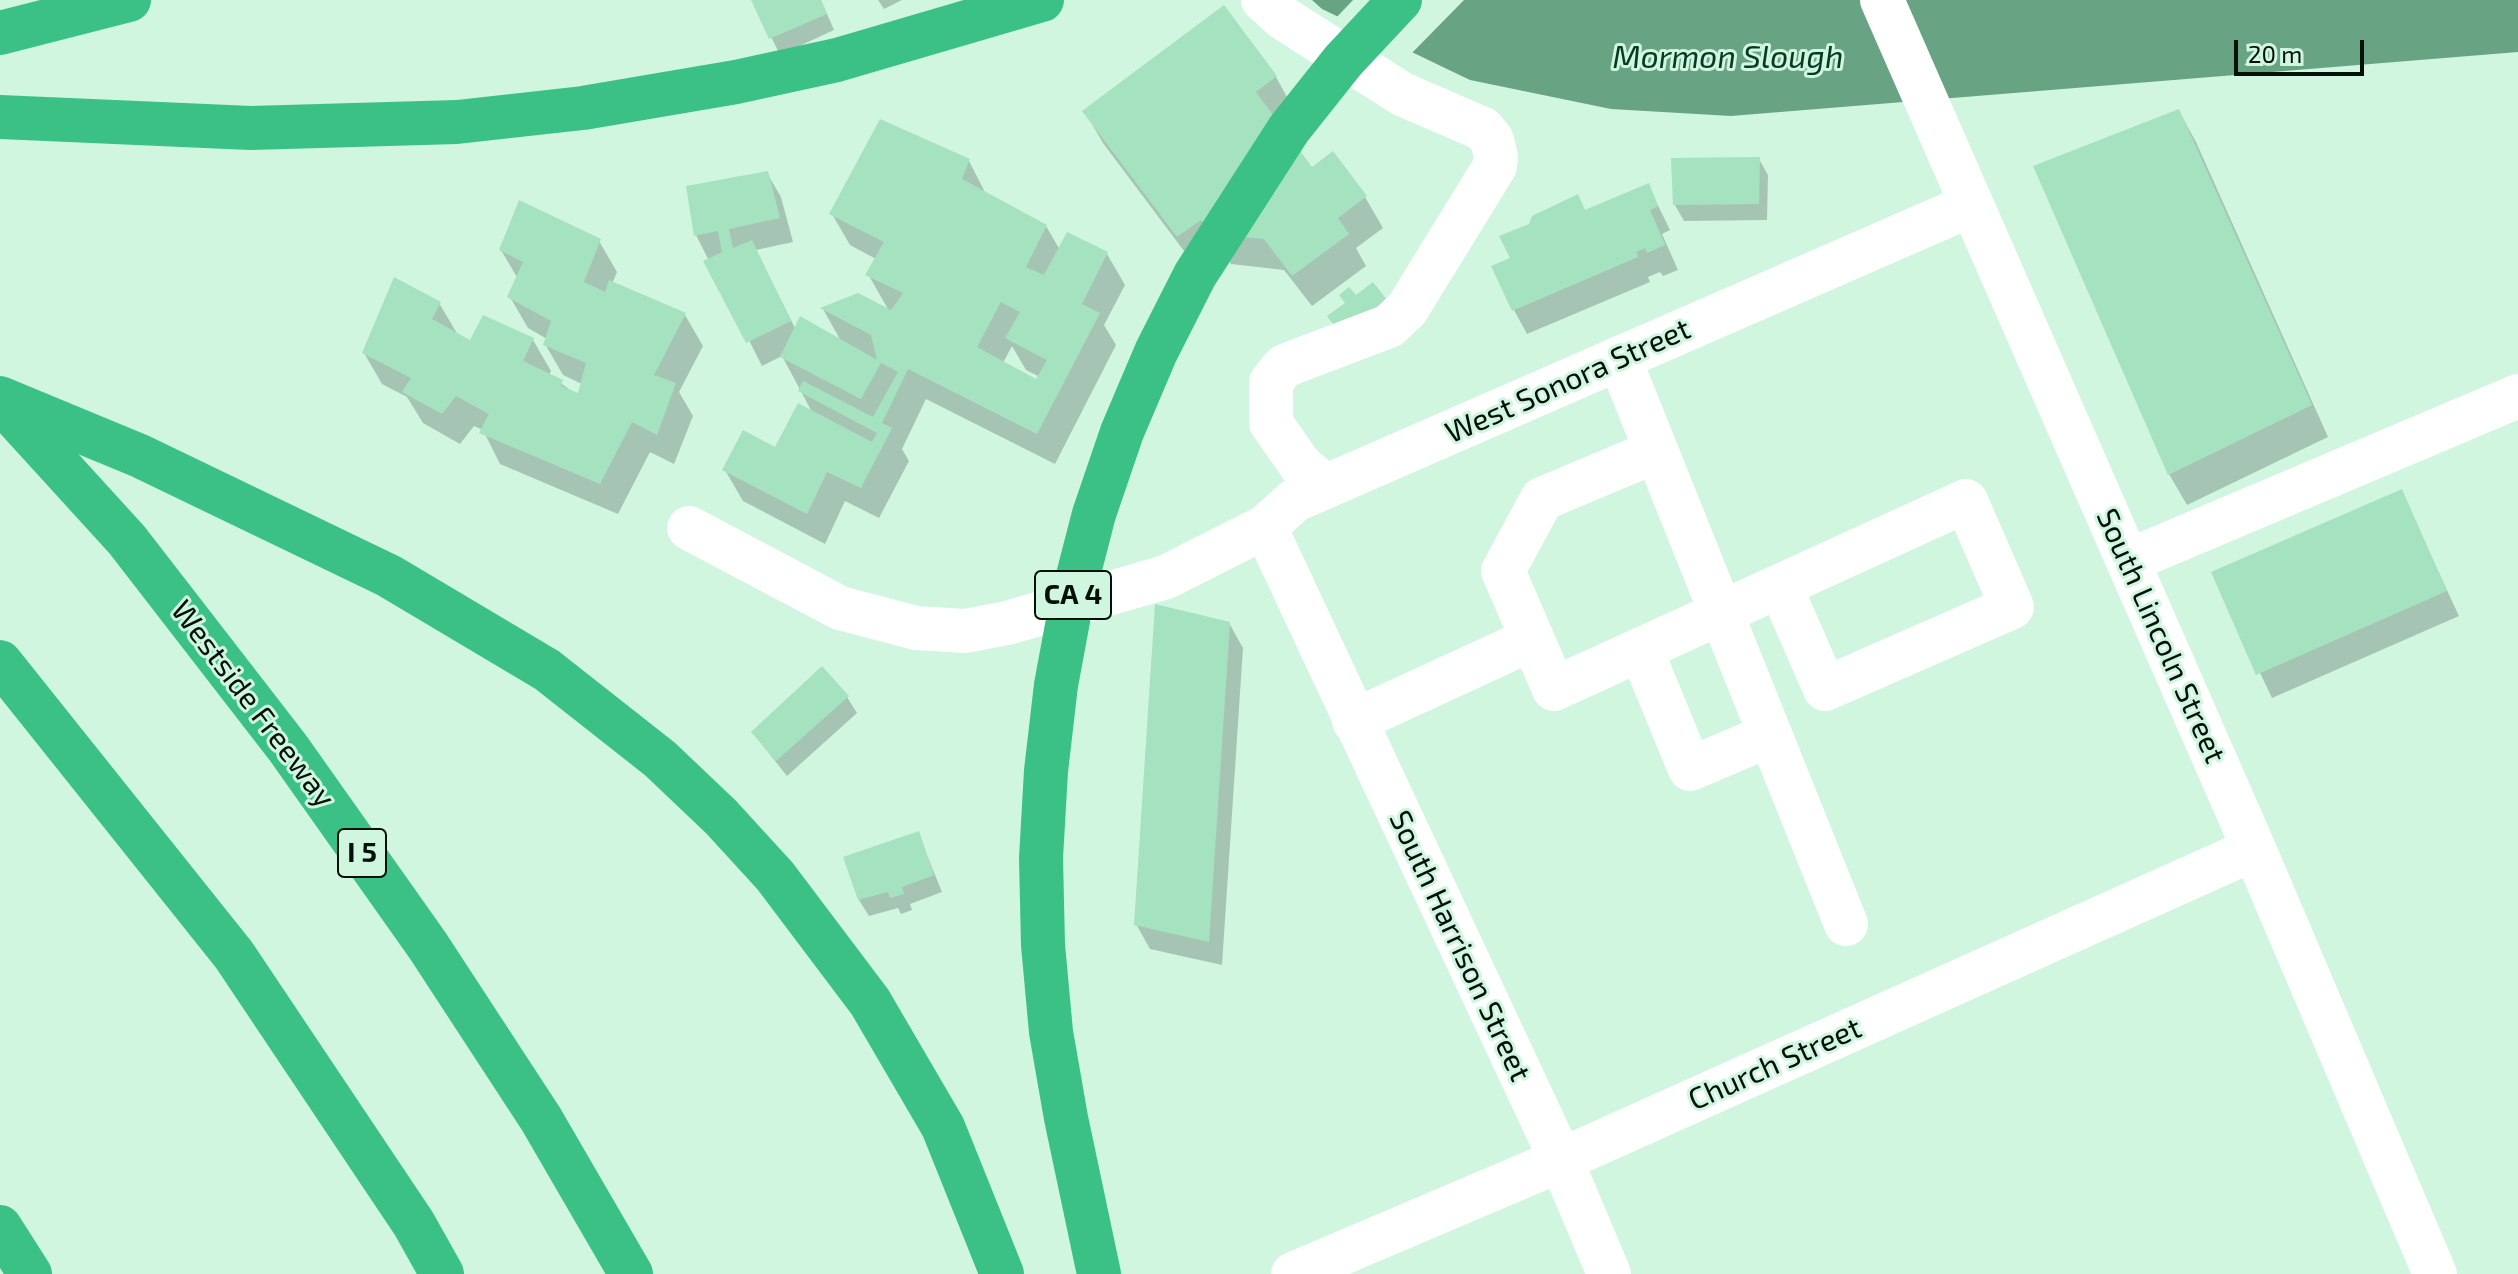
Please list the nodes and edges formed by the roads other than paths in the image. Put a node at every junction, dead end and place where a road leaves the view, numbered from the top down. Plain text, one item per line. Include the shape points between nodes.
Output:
1 (129, 0) edge
2 (1042, 0) edge
3 (1263, 0) edge
4 (1400, 0) edge
5 (1882, 0) edge
6 (0, 33) edge
7 (0, 117) edge
8 (1971, 205) junction
9 (1619, 358) junction
10 (2518, 396) edge
11 (0, 399) edge
12 (1656, 451) junction
13 (1325, 486) junction
14 (1265, 527) junction
15 (689, 528) dead end
16 (2128, 561) junction
17 (1780, 586) junction
18 (1721, 613) junction
19 (1532, 639) junction
20 (1641, 650) junction
21 (0, 662) edge
22 (1354, 721) junction
23 (1770, 735) junction
24 (2254, 849) junction
25 (1846, 924) dead end
26 (1561, 1160) junction
27 (0, 1227) edge
28 (30, 1274) edge
29 (442, 1274) edge
30 (631, 1274) edge
31 (1002, 1274) edge
32 (1099, 1274) edge
33 (1293, 1274) edge
34 (1609, 1274) edge
35 (2435, 1274) edge

1 - 6 highway
2 - 7 highway via 865,52 736,82 504,117 344,128 251,128
3 - 13 street via 1402,94 1483,129 1496,157 1407,309 1389,326 1284,366 1271,382 1271,423 1301,466
4 - 32 highway, CA 4 via 1289,129 1195,275 1122,432 1072,599 1046,771 1043,945 1051,1032
5 - 8 street, South Lincoln Street
8 - 9 street, West Sonora Street
8 - 16 street, South Lincoln Street
9 - 12 street
9 - 13 street, West Sonora Street
10 - 16 street
11 - 30 highway, Westside Freeway / I 5 via 192,621 420,934 541,1119
11 - 31 highway via 140,456 389,576 547,670 660,759 775,876 870,1002 943,1127
12 - 18 street
12 - 19 street via 1542,499 1503,571
13 - 14 street, West Sonora Street via 1295,500
14 - 15 street, West Sonora Street via 1166,577 965,631 916,628 840,608
14 - 22 street, South Harrison Street
16 - 24 street, South Lincoln Street
17 - 17 street via 1966,501 2012,607 1825,689
17 - 18 street
18 - 20 street
18 - 23 street
19 - 20 street via 1554,689
19 - 22 street
20 - 23 street via 1690,769
21 - 29 highway via 234,955
22 - 26 street, South Harrison Street
23 - 25 street
24 - 26 street, Church Street
24 - 35 street, South Lincoln Street
26 - 33 street, Church Street
26 - 34 street, South Harrison Street
27 - 28 highway

